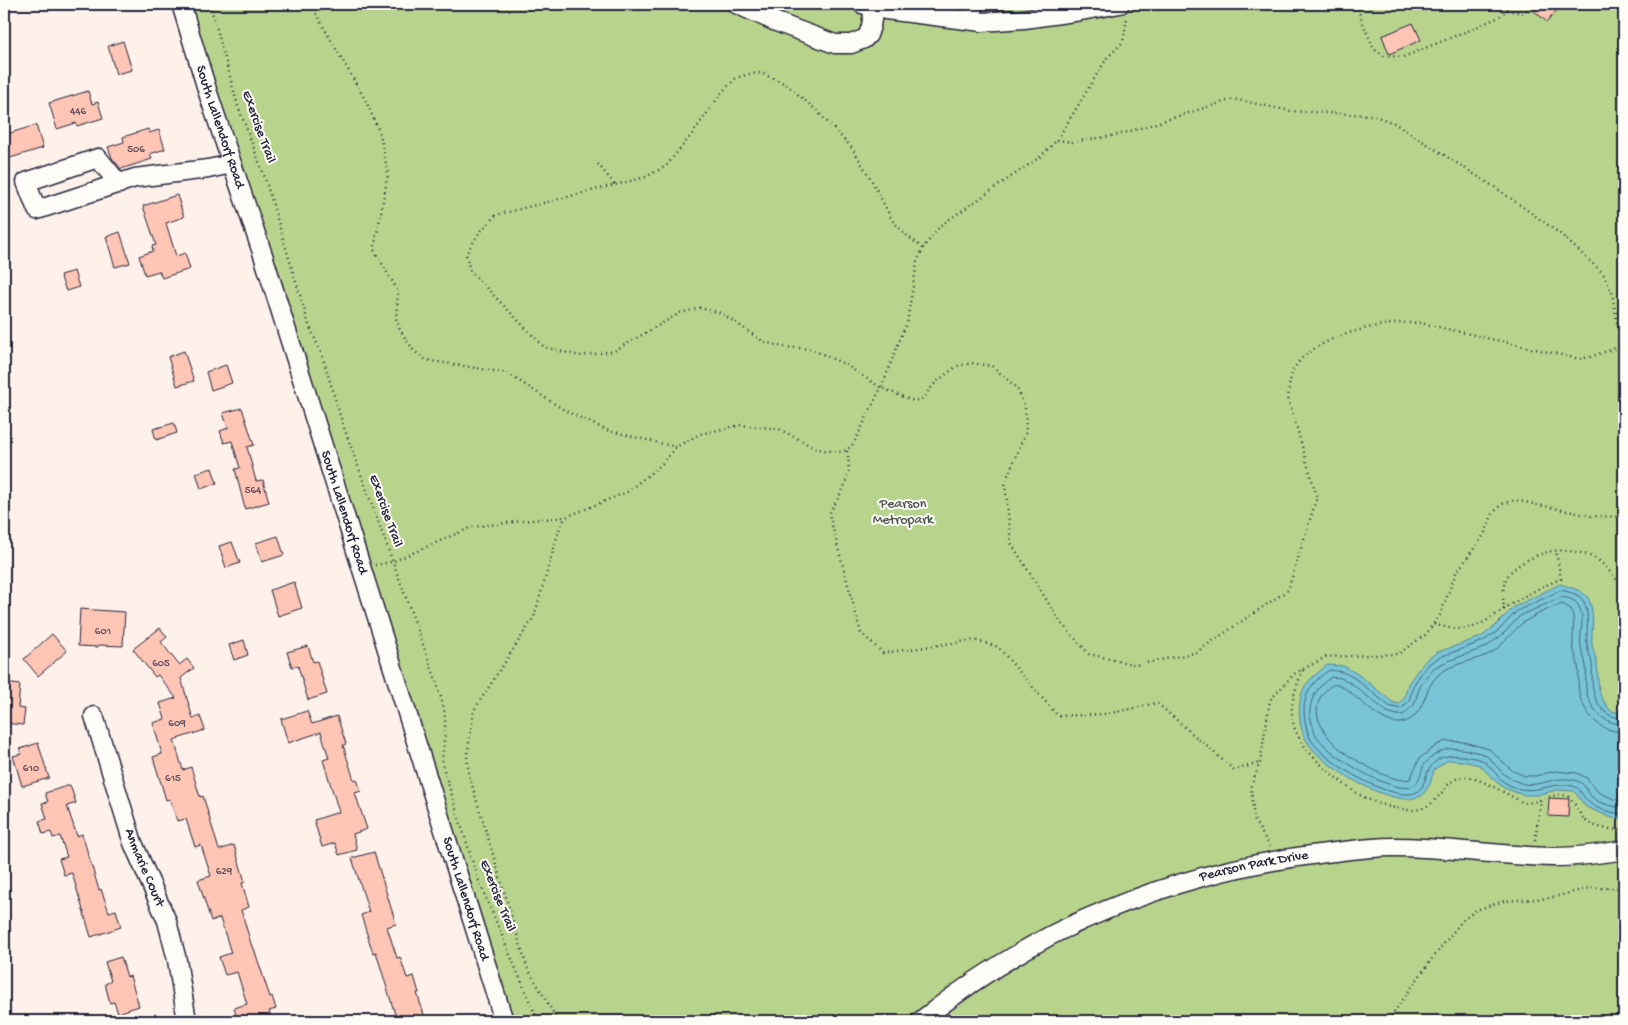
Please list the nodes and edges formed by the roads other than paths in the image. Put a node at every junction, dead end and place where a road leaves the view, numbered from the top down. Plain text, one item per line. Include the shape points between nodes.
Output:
1 (181, 4) edge
2 (736, 4) edge
3 (868, 5) edge
4 (1124, 7) edge
5 (1075, 8) edge
6 (972, 12) edge
7 (232, 164) junction
8 (118, 184) junction
9 (94, 716) dead end
10 (1624, 850) edge
11 (187, 1021) edge
12 (504, 1021) edge
13 (920, 1021) edge

1 - 7 street, South Lallendorf Road
2 - 3 street via 835,44 850,44 868,35 871,26
3 - 6 street via 886,10
4 - 5 street
5 - 6 street via 1024,19 982,22
7 - 8 street via 135,178
7 - 12 street, South Lallendorf Road
8 - 8 street via 37,210 26,182 98,158
9 - 11 street, Anmarie Court via 133,842 167,921
10 - 13 street, Pearson Park Drive via 1580,856 1534,856 1394,847 1282,858 1219,873 1153,891 1047,937 954,994

